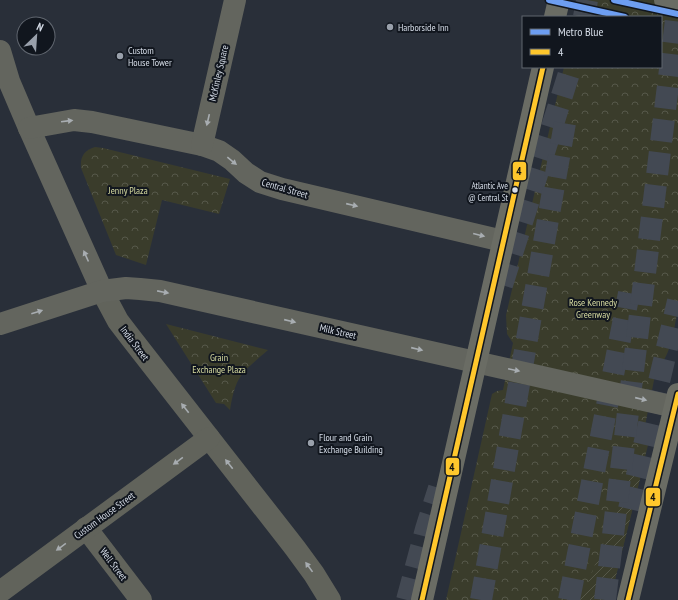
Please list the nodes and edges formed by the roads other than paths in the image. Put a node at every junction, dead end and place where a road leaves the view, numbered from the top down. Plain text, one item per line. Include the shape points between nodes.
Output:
1 (235, 0) edge
2 (559, 0) edge
3 (666, 0) edge
4 (678, 3) edge
5 (555, 16) edge
6 (0, 51) edge
7 (543, 68) edge
8 (4, 80) edge
9 (29, 128) junction
10 (202, 145) junction
11 (503, 241) junction
12 (102, 291) junction
13 (0, 324) edge
14 (476, 362) junction
15 (677, 403) edge
16 (209, 438) junction
17 (86, 528) junction
18 (0, 592) edge
19 (141, 600) edge
20 (330, 600) edge
21 (422, 600) edge
22 (628, 600) edge

1 -> 10 main road, McKinley Square
2 - 5 main road
3 - 4 main road
6 - 8 main road, India Street
7 - 11 main road
8 - 9 main road, India Street
9 -> 10 main road, Central Street via 66,121 92,122
12 -> 9 main road, India Street
10 -> 11 main road, Central Street via 219,151 260,182
11 - 14 main road
13 -> 12 main road, Milk Street
12 -> 14 main road, Milk Street via 126,288 160,292
16 -> 12 street, India Street via 118,321
14 -> 15 main road, Milk Street
14 - 21 main road
15 - 22 main road
16 -> 17 street, Custom House Street
20 -> 16 street, India Street via 295,548
17 -> 18 street, Custom House Street
17 - 19 street, Well Street

